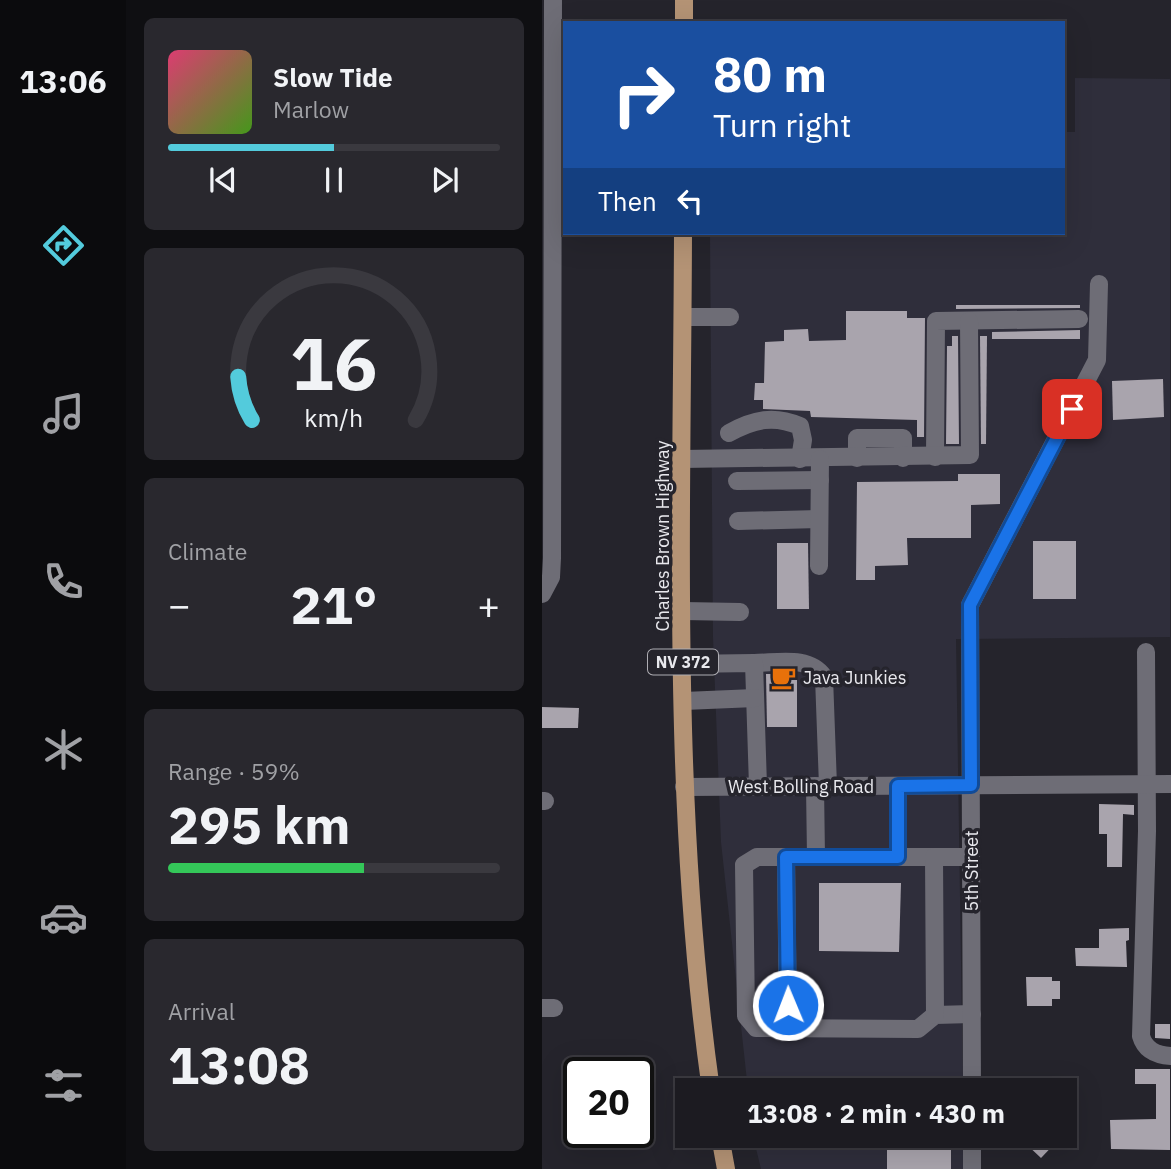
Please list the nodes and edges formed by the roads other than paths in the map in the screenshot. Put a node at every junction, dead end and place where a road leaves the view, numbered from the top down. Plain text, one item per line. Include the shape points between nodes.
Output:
1 (553, 0) edge
2 (684, 0) edge
3 (684, 21) edge
4 (547, 191) edge
5 (683, 235) edge
6 (1099, 284) dead end
7 (683, 317) junction
8 (730, 317) dead end
9 (1079, 319) dead end
10 (969, 321) junction
11 (547, 399) edge
12 (935, 457) junction
13 (820, 458) junction
14 (682, 459) junction
15 (728, 459) junction
16 (800, 459) junction
17 (820, 480) junction
18 (737, 481) dead end
19 (820, 519) junction
20 (738, 520) dead end
21 (820, 566) dead end
22 (543, 593) edge
23 (683, 611) junction
24 (740, 612) dead end
25 (1146, 652) dead end
26 (754, 663) junction
27 (683, 664) junction
28 (755, 698) junction
29 (684, 701) junction
30 (1146, 784) junction
31 (1170, 784) edge
32 (971, 785) junction
33 (758, 786) junction
34 (821, 786) junction
35 (898, 786) junction
36 (684, 787) junction
37 (786, 857) junction
38 (816, 857) junction
39 (898, 857) junction
40 (934, 857) junction
41 (971, 857) junction
42 (972, 1014) junction
43 (935, 1015) junction
44 (788, 1029) junction
45 (1170, 1056) edge
46 (710, 1078) edge
47 (972, 1078) edge
48 (722, 1148) edge
49 (972, 1148) edge
50 (726, 1169) edge
51 (972, 1169) edge

1 - 4 street
2 - 3 main road
4 - 11 street
5 - 7 main road, Charles Brown Highway / NV 372
6 - 32 street, 5th Street via 1097,360 970,605
7 - 8 street
7 - 14 main road, Charles Brown Highway / NV 372
9 - 10 street
10 - 12 street via 936,321
10 - 12 street via 970,455
11 - 22 street via 552,558 551,578
12 - 13 street
13 - 16 street
13 - 17 street
14 - 15 street
14 - 23 main road, Charles Brown Highway / NV 372
15 - 16 street
15 - 16 street via 729,425 784,419 800,426
17 - 18 street
17 - 19 street
19 - 20 street
19 - 21 street
23 - 24 street
23 - 27 main road, Charles Brown Highway / NV 372
25 - 30 street
26 - 27 street
26 - 28 street
26 - 34 street via 807,664 824,677
27 - 29 main road, Charles Brown Highway / NV 372
28 - 29 street
28 - 33 street
29 - 36 main road, Charles Brown Highway / NV 372
30 - 31 street, West Bolling Road
30 - 32 street, West Bolling Road
30 - 45 street via 1141,1036 1152,1052
32 - 35 street, West Bolling Road
32 - 41 street, 5th Street
33 - 34 street, West Bolling Road
33 - 36 street, West Bolling Road
34 - 35 street, West Bolling Road
34 - 38 street
35 - 39 street
36 - 46 main road, Charles Brown Highway / NV 372 via 696,964
37 - 38 street
37 - 44 street
37 - 44 street via 757,857 744,866 746,1016 756,1028
38 - 39 street
39 - 40 street
40 - 41 street
40 - 43 street
41 - 42 street, 5th Street
42 - 43 street
42 - 47 street, 5th Street
43 - 44 street via 918,1028
48 - 50 main road
49 - 51 street

